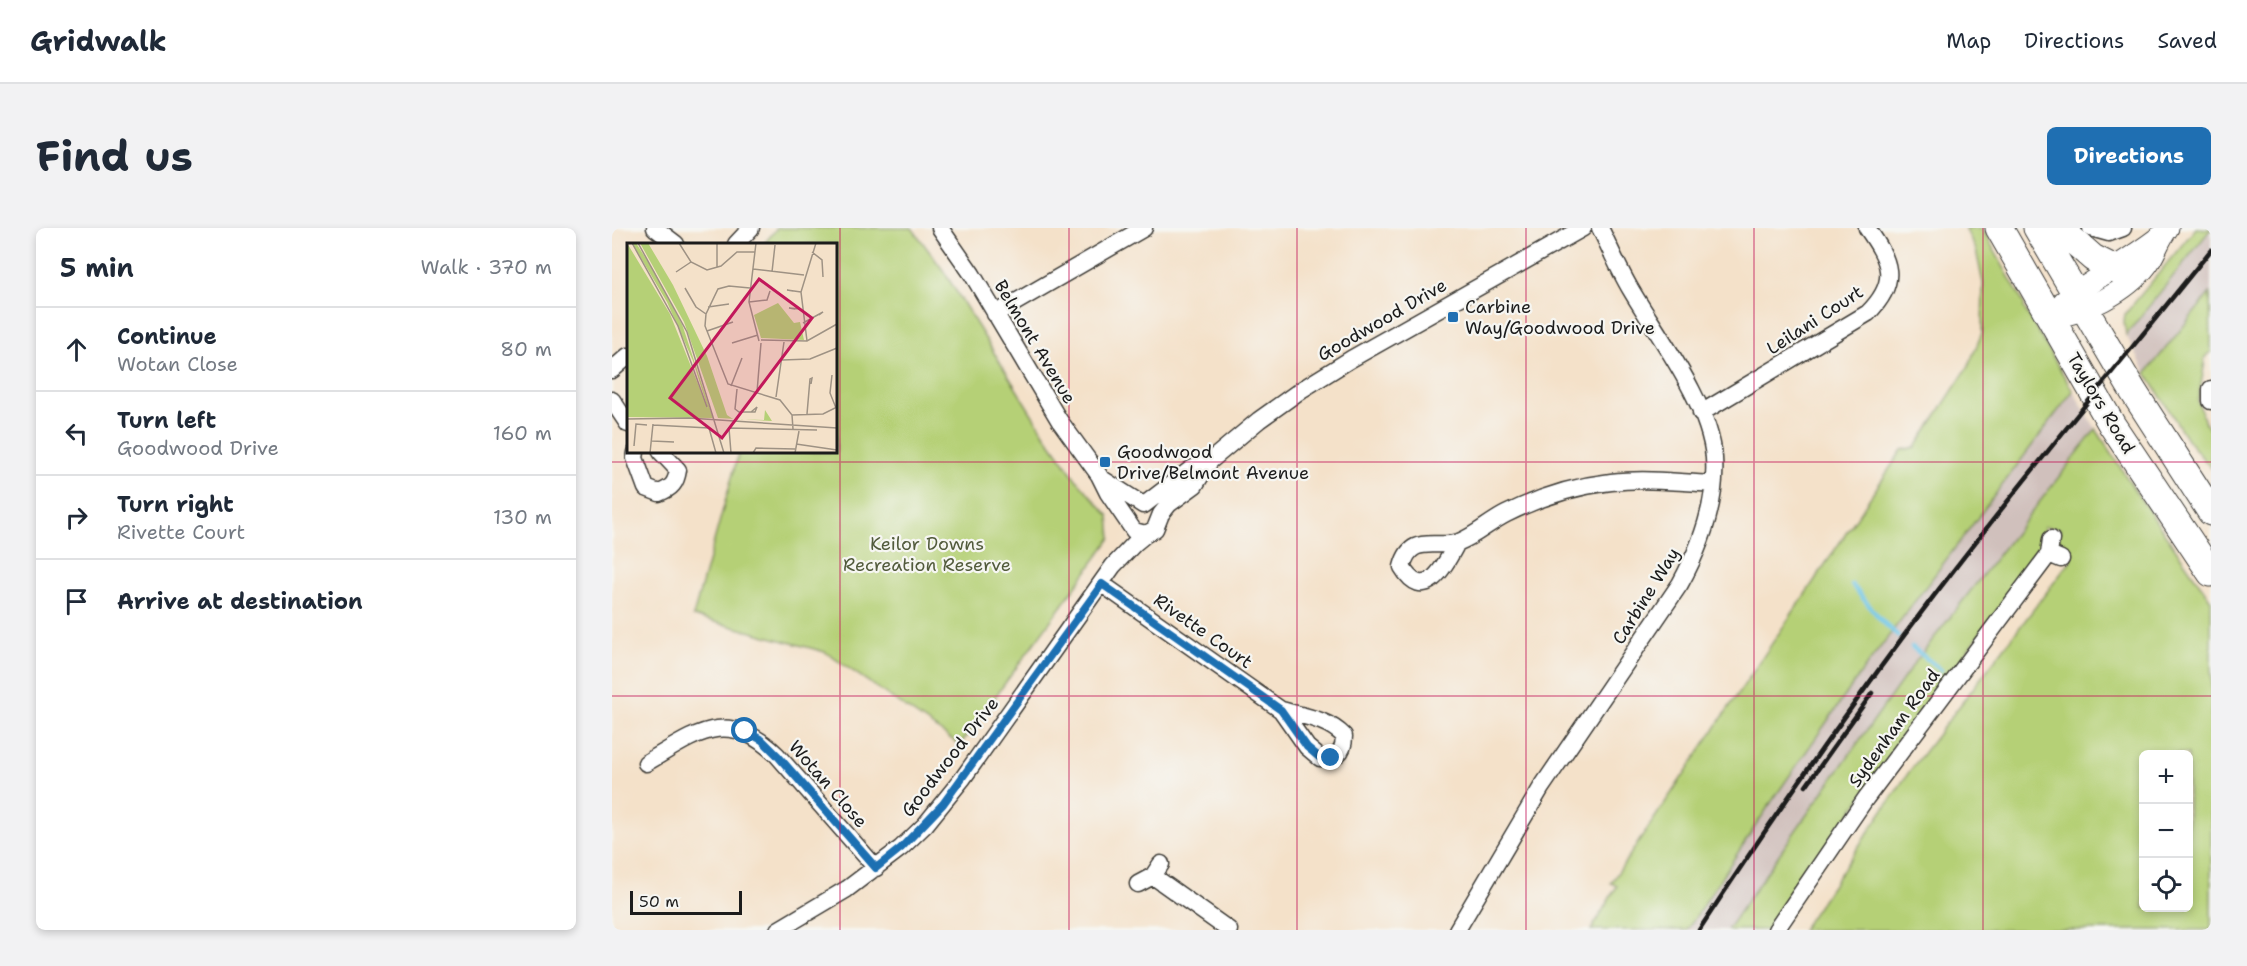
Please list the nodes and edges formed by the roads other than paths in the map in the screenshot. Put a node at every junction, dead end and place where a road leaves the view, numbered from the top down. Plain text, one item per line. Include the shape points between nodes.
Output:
1 (655, 228) edge
2 (751, 228) edge
3 (940, 228) edge
4 (1144, 228) edge
5 (1583, 228) edge
6 (1600, 228) edge
7 (1867, 228) edge
8 (1999, 228) edge
9 (2037, 228) edge
10 (2059, 228) edge
11 (2123, 228) edge
12 (2095, 230) edge
13 (2166, 231) edge
14 (675, 243) edge
15 (737, 243) edge
16 (2115, 269) junction
17 (2080, 301) junction
18 (996, 314) junction
19 (2050, 318) junction
20 (627, 357) edge
21 (612, 370) edge
22 (2211, 389) edge
23 (612, 400) edge
24 (2211, 401) edge
25 (1701, 413) junction
26 (627, 422) edge
27 (636, 453) edge
28 (662, 453) edge
29 (1210, 460) junction
30 (1099, 476) junction
31 (1713, 484) junction
32 (1143, 505) junction
33 (2211, 512) edge
34 (1159, 519) junction
35 (1129, 523) junction
36 (1146, 534) junction
37 (1457, 543) dead end
38 (2053, 551) dead end
39 (1113, 566) junction
40 (2211, 573) edge
41 (1102, 584) junction
42 (1281, 710) dead end
43 (646, 763) dead end
44 (876, 868) junction
45 (1151, 875) dead end
46 (778, 930) edge
47 (1229, 930) edge
48 (1457, 930) edge
49 (1776, 930) edge

1 - 14 street
2 - 15 street
3 - 18 street, Belmont Avenue
4 - 18 street
5 - 29 street, Goodwood Drive via 1351,359 1259,420
6 - 25 street, Carbine Way
7 - 25 street, Leilani Court via 1888,264 1882,300 1868,313
8 - 19 main road, Taylors Road
9 - 17 main road, Taylors Road
10 - 16 main road via 2093,258
11 - 12 street
13 - 16 street
13 - 17 street via 2146,267 2116,291
16 - 17 street
17 - 19 street via 2062,303
17 - 33 main road, Taylors Road
18 - 30 street, Belmont Avenue via 1059,420
19 - 40 main road, Taylors Road via 2112,425
20 - 21 street
22 - 24 street
23 - 26 street
25 - 31 street, Carbine Way via 1714,457
27 - 28 street via 646,488 659,493 676,482 678,470
29 - 32 street, Goodwood Drive via 1191,469
29 - 34 street, Goodwood Drive via 1195,485 1174,500
30 - 32 street, Belmont Avenue
30 - 35 street, Belmont Avenue
31 - 37 street via 1641,480 1582,488 1546,497 1506,514
31 - 48 street, Carbine Way via 1708,522 1680,585 1541,788
32 - 34 street via 1156,511
32 - 35 street via 1132,510
34 - 36 street via 1155,529
35 - 36 street via 1134,531
35 - 39 street, Goodwood Drive
36 - 39 street, Goodwood Drive
38 - 49 street, Sydenham Road via 1866,798
39 - 41 street, Goodwood Drive
41 - 42 street, Rivette Court
41 - 44 street, Goodwood Drive via 943,804
43 - 44 street, Wotan Close via 696,734 724,728 745,731 777,755
44 - 46 street, Goodwood Drive
45 - 47 street

